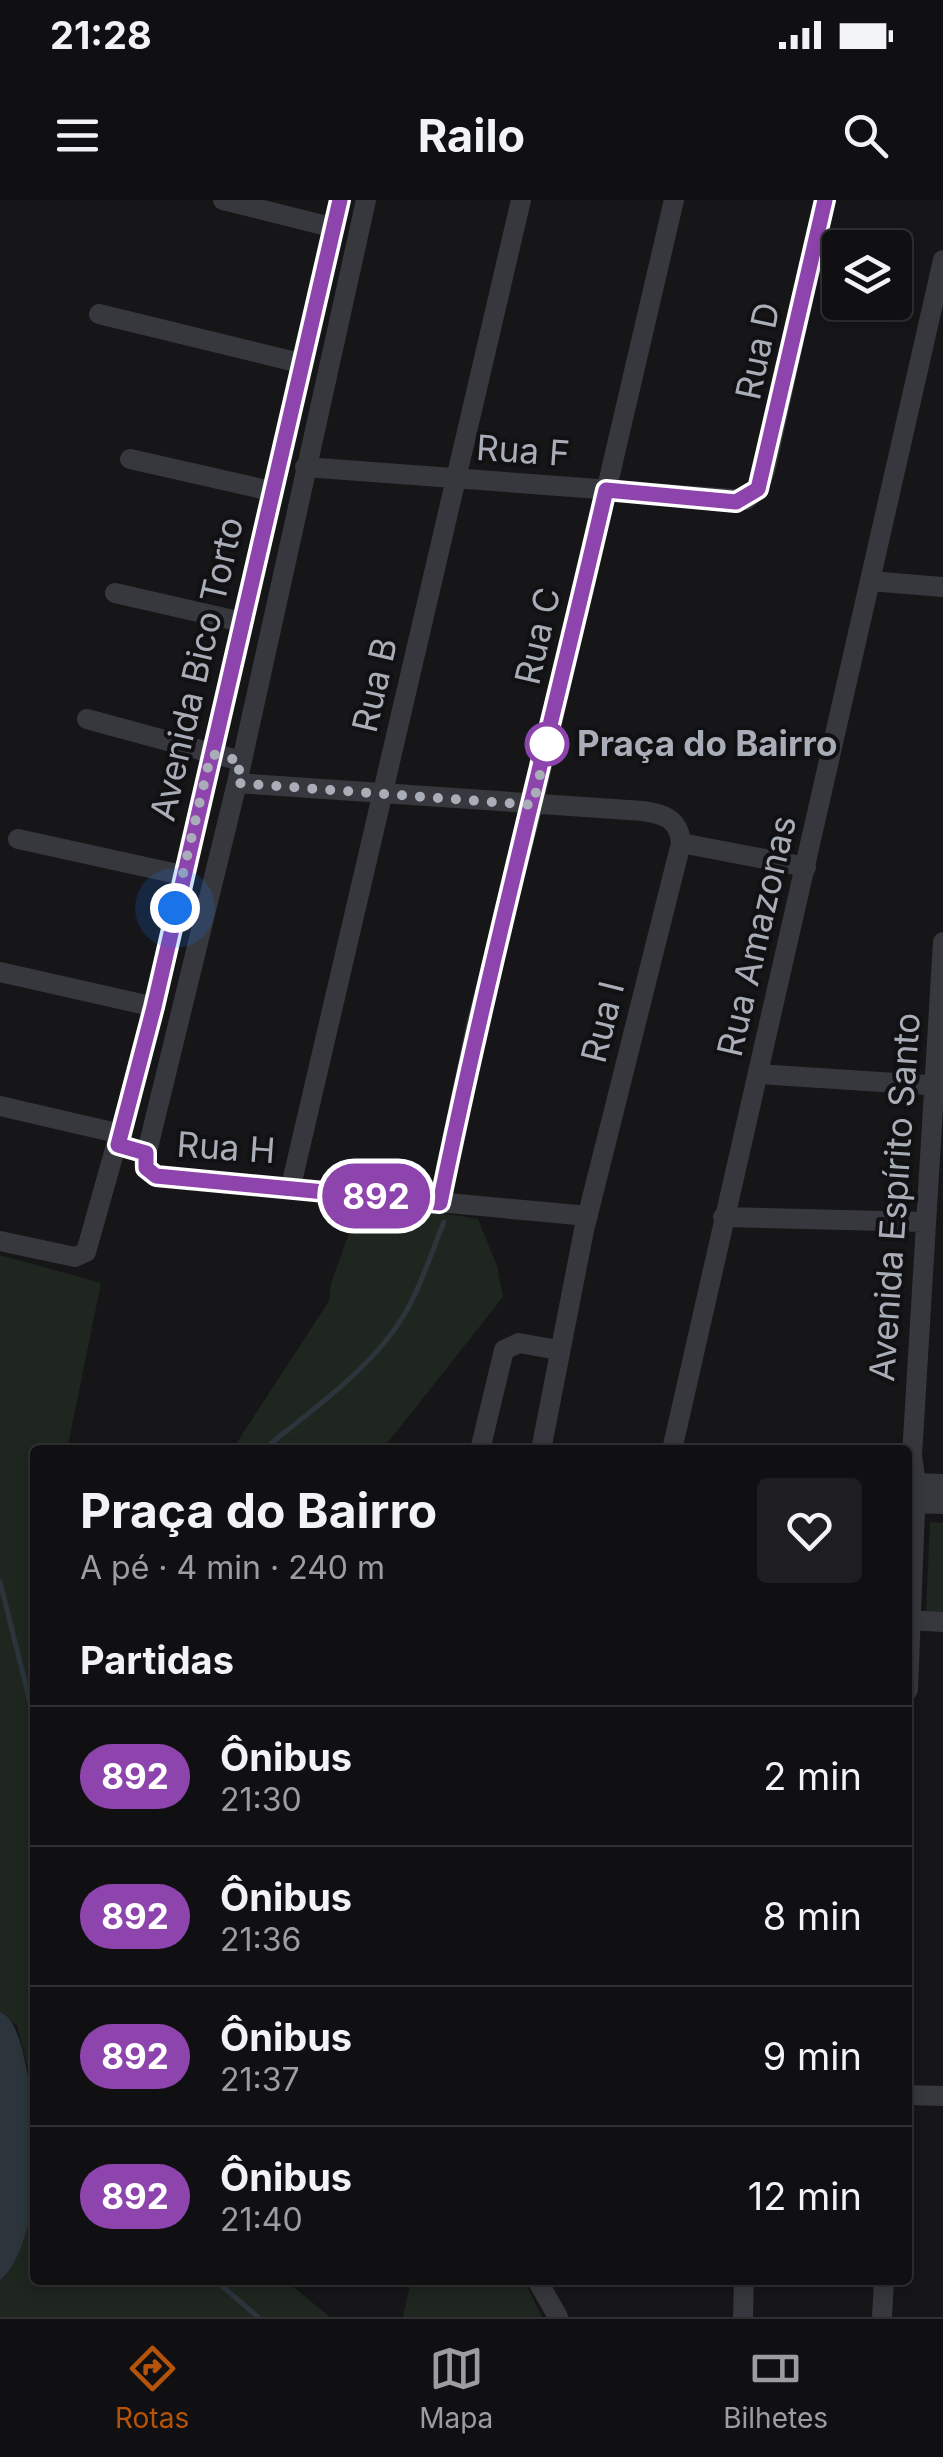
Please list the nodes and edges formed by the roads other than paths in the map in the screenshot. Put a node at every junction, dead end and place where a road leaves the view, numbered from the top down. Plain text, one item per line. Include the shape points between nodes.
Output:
1 (224, 200) edge
2 (340, 200) edge
3 (366, 200) edge
4 (521, 200) edge
5 (674, 200) edge
6 (825, 200) edge
7 (334, 228) junction
8 (942, 271) edge
9 (99, 314) dead end
10 (943, 324) edge
11 (300, 363) junction
12 (918, 368) junction
13 (130, 460) dead end
14 (304, 467) junction
15 (457, 478) junction
16 (606, 490) junction
17 (271, 491) junction
18 (736, 502) joint
19 (870, 581) junction
20 (943, 587) edge
21 (115, 594) dead end
22 (242, 622) junction
23 (87, 720) dead end
24 (211, 754) junction
25 (241, 761) junction
26 (236, 783) junction
27 (382, 792) junction
28 (533, 805) junction
29 (18, 838) dead end
30 (681, 844) junction
31 (806, 867) junction
32 (182, 876) junction
33 (943, 942) edge
34 (0, 972) edge
35 (154, 1007) junction
36 (759, 1074) junction
37 (939, 1086) edge
38 (0, 1106) edge
39 (120, 1140) junction
40 (146, 1153) junction
41 (291, 1186) junction
42 (440, 1203) junction
43 (588, 1216) junction
44 (723, 1217) junction
45 (926, 1222) junction
46 (0, 1241) edge
47 (558, 1350) junction
48 (481, 1445) edge
49 (542, 1445) edge
50 (673, 1445) edge
51 (912, 1466) edge
52 (912, 1483) edge
53 (912, 1484) edge
54 (943, 1484) edge
55 (943, 1504) edge
56 (912, 1620) edge
57 (943, 1622) edge
58 (912, 2095) edge
59 (943, 2096) edge
60 (540, 2285) edge
61 (744, 2285) edge
62 (871, 2285) edge
63 (884, 2285) edge
64 (558, 2317) edge
65 (743, 2317) edge
66 (870, 2317) edge
67 (882, 2317) edge

1 - 7 street
2 - 7 street, Avenida Bico Torto
3 - 14 street
4 - 15 street, Rua B
5 - 16 street, Rua C
6 - 18 street, Rua D via 766,470 754,495
7 - 11 street, Avenida Bico Torto
8 - 12 street, Rua Amazonas
9 - 11 street
10 - 12 street
11 - 17 street, Avenida Bico Torto
12 - 19 street, Rua Amazonas
13 - 17 street
14 - 15 street, Rua F
14 - 25 street
15 - 16 street, Rua F
15 - 27 street, Rua B
16 - 18 street, Rua F
16 - 28 street, Rua C
17 - 22 street, Avenida Bico Torto
19 - 20 street
19 - 31 street, Rua Amazonas
21 - 22 street
22 - 24 street, Avenida Bico Torto
23 - 24 street
24 - 25 street
24 - 32 street, Avenida Bico Torto
25 - 26 street
26 - 27 street
26 - 40 street
27 - 28 street
27 - 41 street, Rua B
28 - 30 street via 662,814 675,823
28 - 42 street, Rua C via 476,1026
29 - 32 street
30 - 31 street
30 - 43 street, Rua I
31 - 36 street, Rua Amazonas
32 - 35 street, Avenida Bico Torto
33 - 37 street, Avenida Espírito Santo
34 - 35 street
35 - 39 street, Avenida Bico Torto
36 - 37 street
36 - 44 street, Rua Amazonas
37 - 45 street, Avenida Espírito Santo
38 - 39 street, Rua H
39 - 40 street, Rua H
39 - 46 street, Avenida Bico Torto via 86,1252 71,1256
40 - 41 street, Rua H via 146,1168 156,1176
41 - 42 street, Rua H
42 - 43 street, Rua H
43 - 47 street, Rua I
44 - 45 street
44 - 50 street, Rua Amazonas
45 - 51 street, Avenida Espírito Santo
47 - 48 street via 519,1344 504,1350
47 - 49 street, Rua I
52 - 54 street
53 - 55 street
56 - 57 street
58 - 59 street
60 - 64 street
61 - 65 street
62 - 66 street
63 - 67 street

